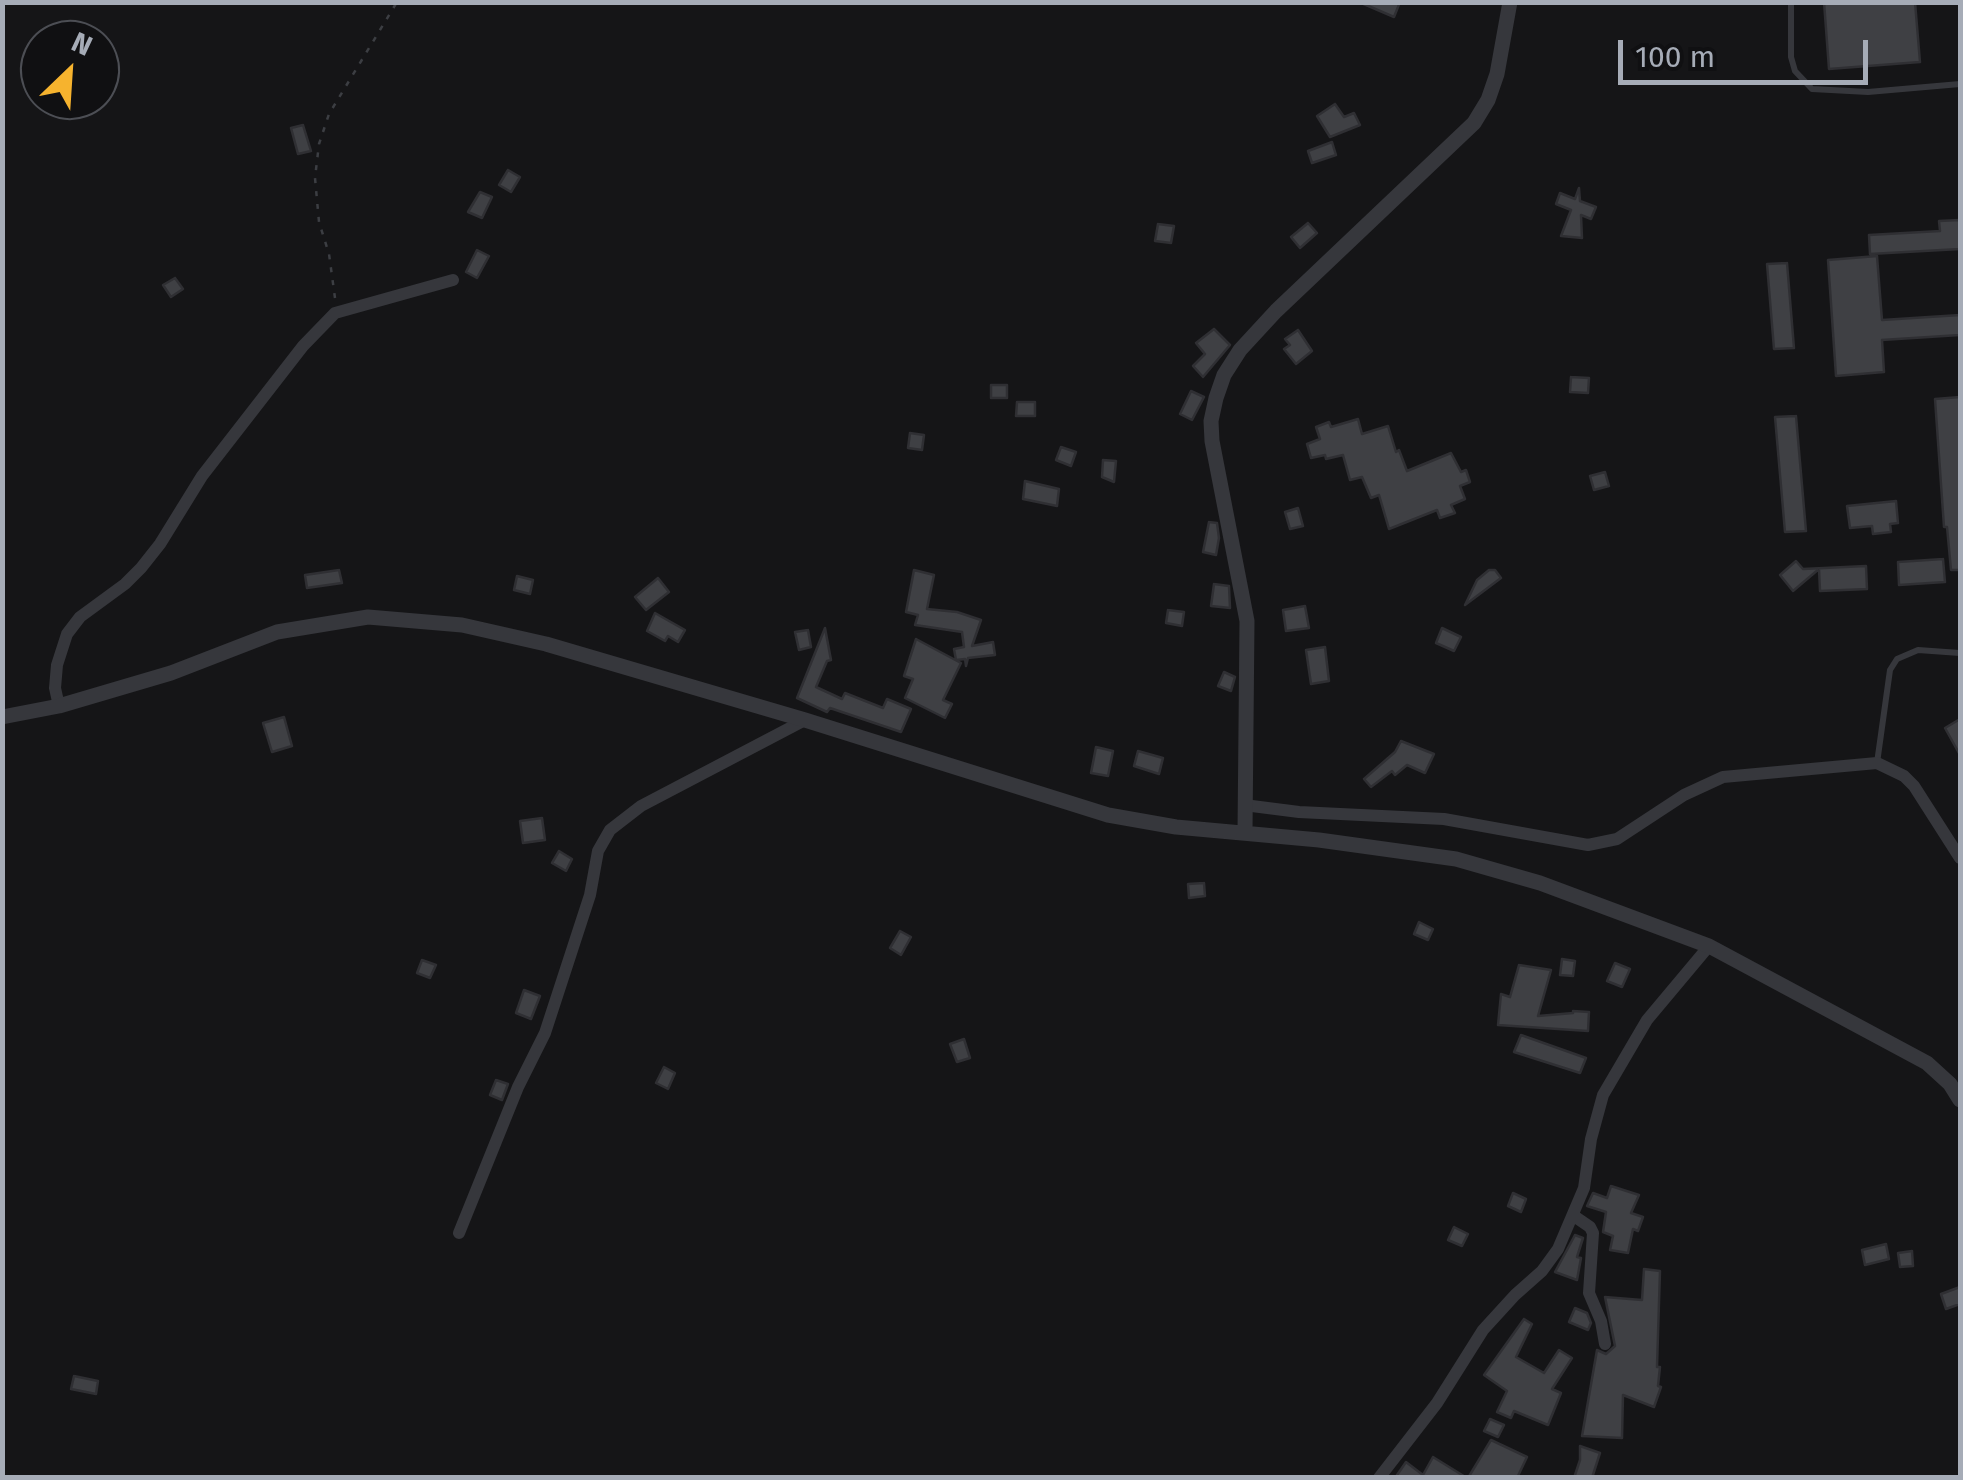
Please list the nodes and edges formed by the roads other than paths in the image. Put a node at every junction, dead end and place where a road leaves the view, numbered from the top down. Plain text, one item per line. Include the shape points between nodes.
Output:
1 (1510, 2) edge
2 (1791, 2) edge
3 (1960, 84) edge
4 (453, 280) dead end
5 (1960, 653) edge
6 (59, 706) junction
7 (2, 717) edge
8 (805, 720) junction
9 (1877, 763) junction
10 (1244, 805) junction
11 (1245, 832) junction
12 (1960, 858) edge
13 (1709, 946) junction
14 (1960, 1100) edge
15 (1574, 1216) junction
16 (459, 1234) dead end
17 (1604, 1344) dead end
18 (1379, 1478) edge

1 - 10 street via 1497,74 1474,123 1264,324 1240,350 1216,398 1212,441 1247,620
2 - 3 lane via 1791,58 1812,89
4 - 6 street via 334,314 303,346 141,568 66,634 56,665
5 - 9 lane via 1918,650 1897,659
6 - 7 street
6 - 8 street via 277,632 368,618 462,625 546,644
8 - 11 street via 1108,815
8 - 16 street via 641,806 610,830 598,850 590,896 545,1033
9 - 10 street via 1723,777 1617,839 1588,845 1444,819
9 - 12 street via 1914,786
10 - 11 street
11 - 13 street via 1456,859 1540,882
13 - 14 street via 1928,1063
13 - 15 street via 1647,1020 1603,1095
15 - 17 street via 1593,1233 1589,1293
15 - 18 street via 1558,1250 1484,1330

